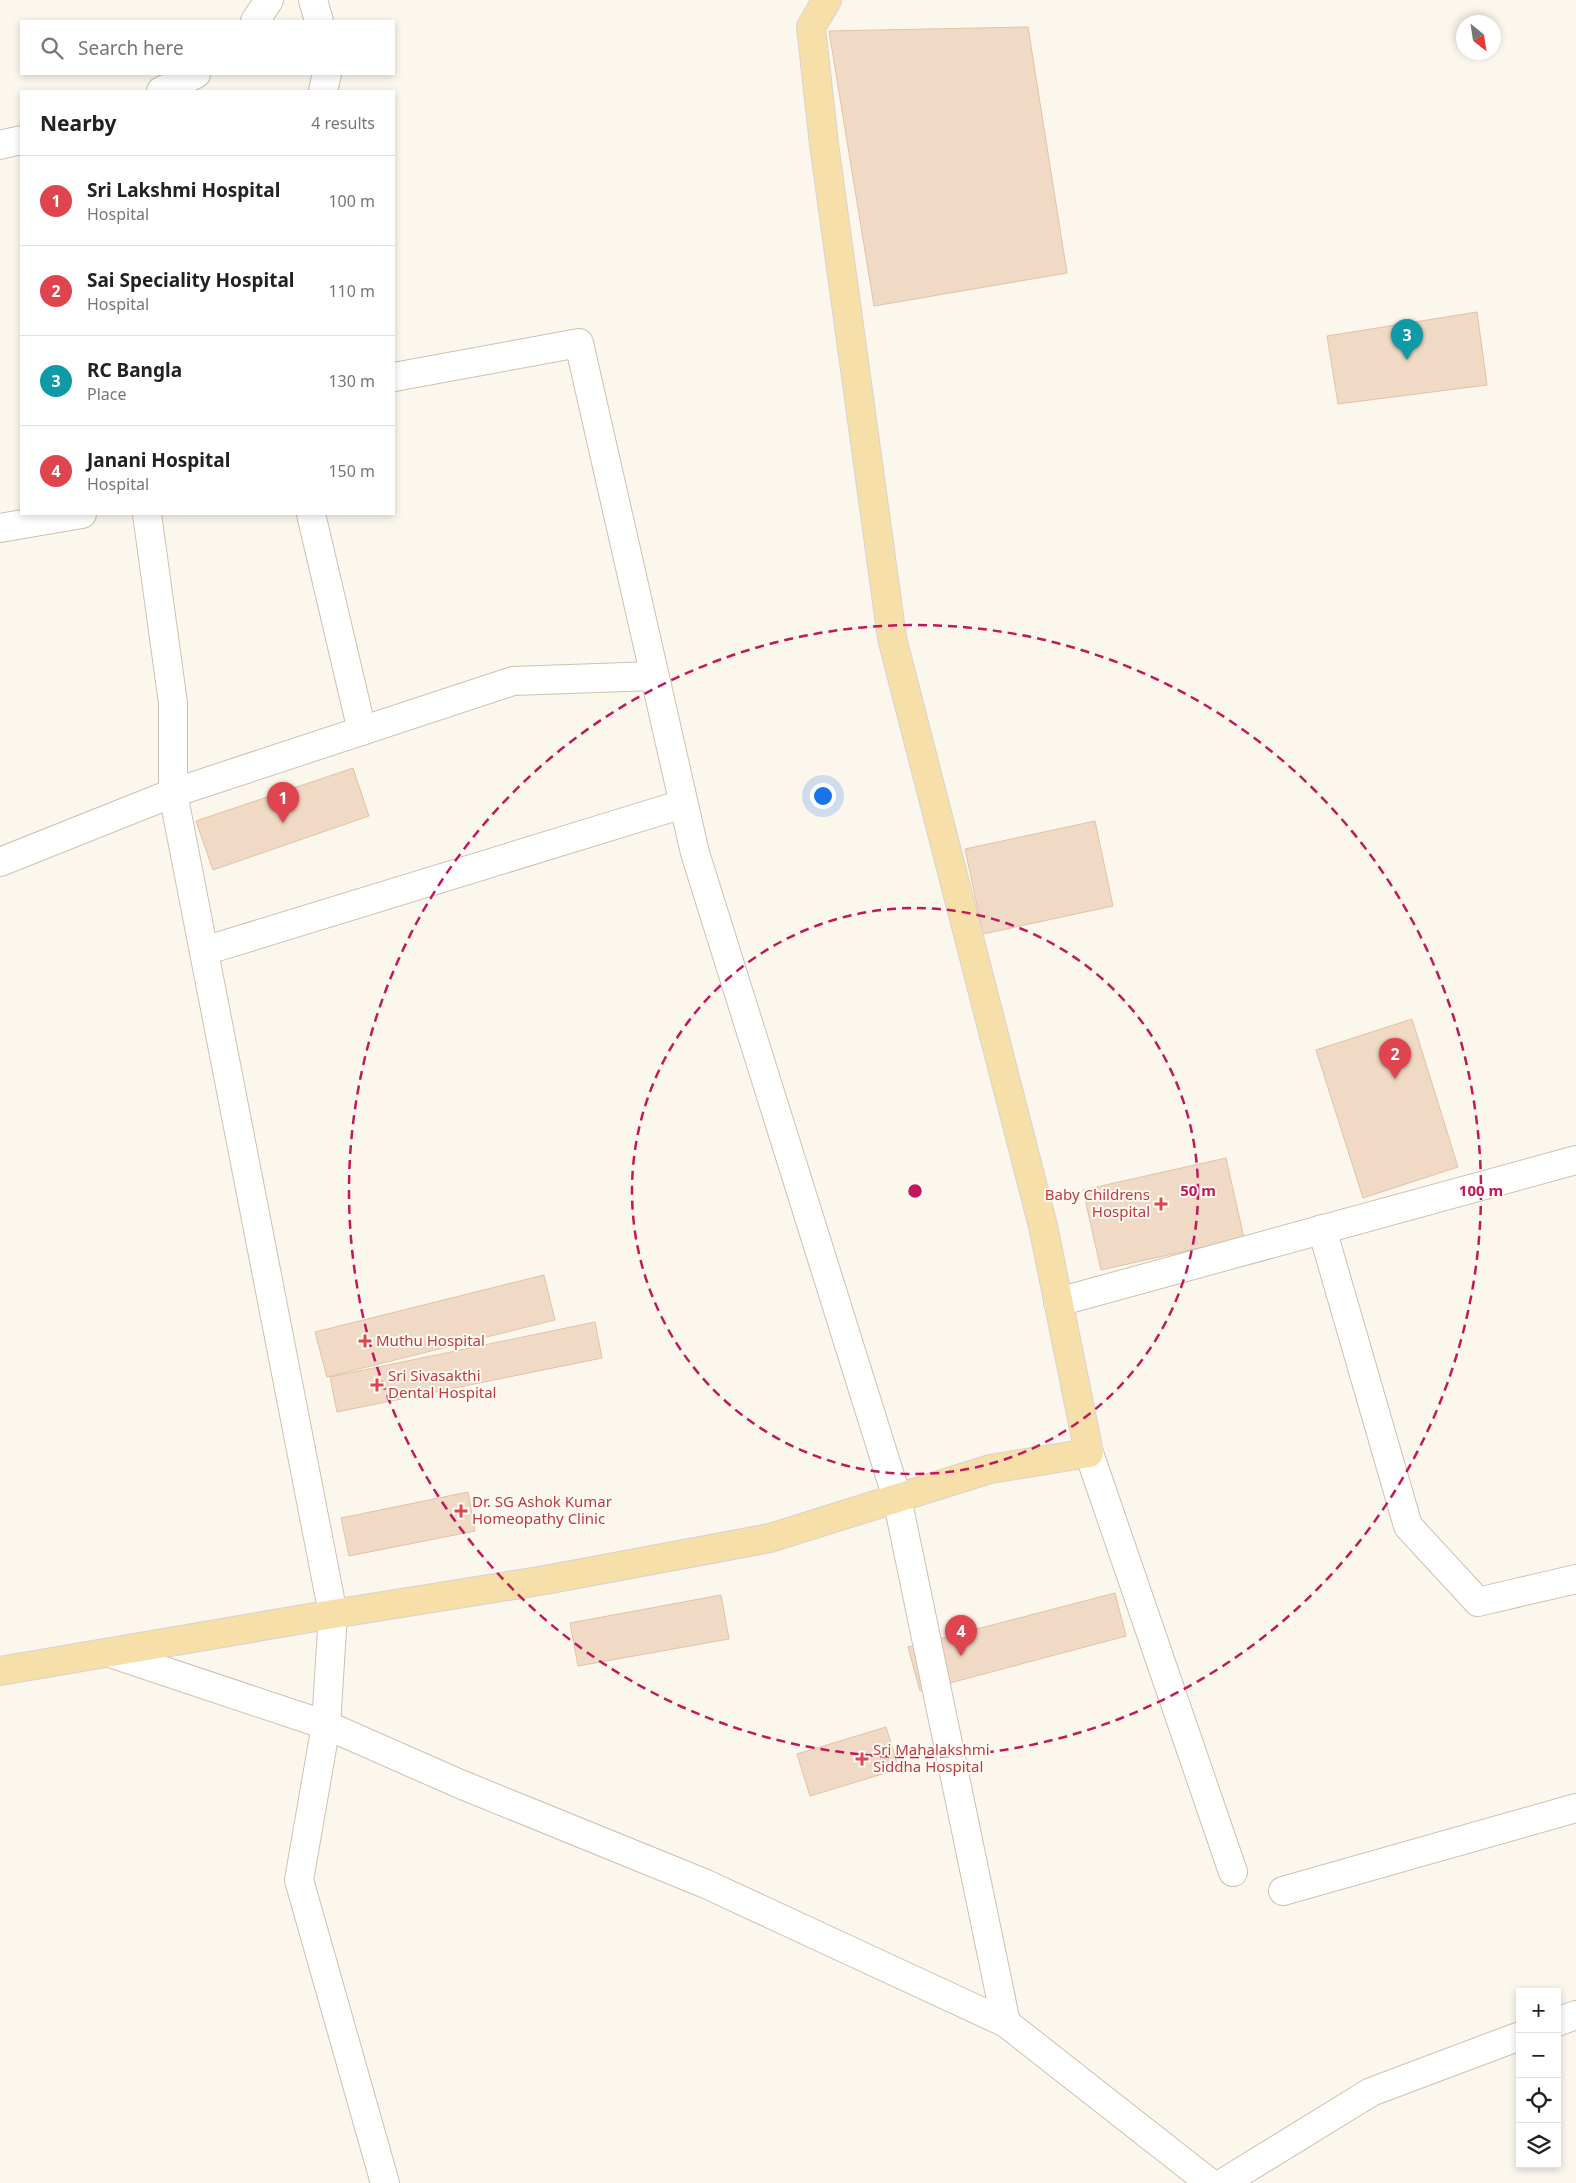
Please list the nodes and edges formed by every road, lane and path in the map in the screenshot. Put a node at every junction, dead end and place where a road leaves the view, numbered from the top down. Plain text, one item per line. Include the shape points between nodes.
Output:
1 (250, 0) edge
2 (269, 0) edge
3 (313, 0) edge
4 (827, 0) edge
5 (254, 20) edge
6 (255, 20) edge
7 (319, 20) edge
8 (194, 75) edge
9 (327, 75) edge
10 (163, 90) edge
11 (323, 90) edge
12 (20, 140) edge
13 (0, 145) edge
14 (395, 377) edge
15 (76, 515) edge
16 (148, 515) edge
17 (311, 515) edge
18 (0, 528) edge
19 (654, 676) junction
20 (362, 731) junction
21 (173, 793) junction
22 (683, 804) junction
23 (0, 862) edge
24 (204, 951) junction
25 (1576, 1160) edge
26 (1322, 1229) junction
27 (1058, 1302) junction
28 (1089, 1453) junction
29 (897, 1498) junction
30 (1576, 1579) edge
31 (333, 1614) junction
32 (110, 1653) junction
33 (0, 1671) edge
34 (326, 1725) junction
35 (1576, 1808) edge
36 (1233, 1872) dead end
37 (1283, 1891) dead end
38 (1576, 2015) edge
39 (1561, 2021) edge
40 (1006, 2023) junction
41 (1516, 2038) edge
42 (385, 2183) edge
43 (1210, 2183) edge
44 (1223, 2183) edge

1 - 5 street
2 - 6 street
3 - 7 street
4 - 27 main road via 811,27 892,638 1043,1226
8 - 10 street
9 - 11 street
12 - 13 street
14 - 19 street via 579,343
15 - 18 street
16 - 21 street via 173,703
17 - 20 street
19 - 20 street via 513,681
19 - 22 street
20 - 21 street
21 - 23 street
21 - 24 street
22 - 24 street
22 - 29 street via 694,853
24 - 31 street
25 - 26 street
26 - 27 street
26 - 30 street via 1408,1526 1478,1602
27 - 28 main road
28 - 29 main road via 990,1469
28 - 36 street
29 - 31 main road via 770,1538 545,1580
29 - 40 street
31 - 32 main road
31 - 34 street
32 - 33 main road
32 - 34 street
34 - 40 street via 460,1784 706,1884
34 - 42 street via 298,1880
35 - 37 street
38 - 39 street
40 - 43 street
41 - 44 street via 1371,2092

